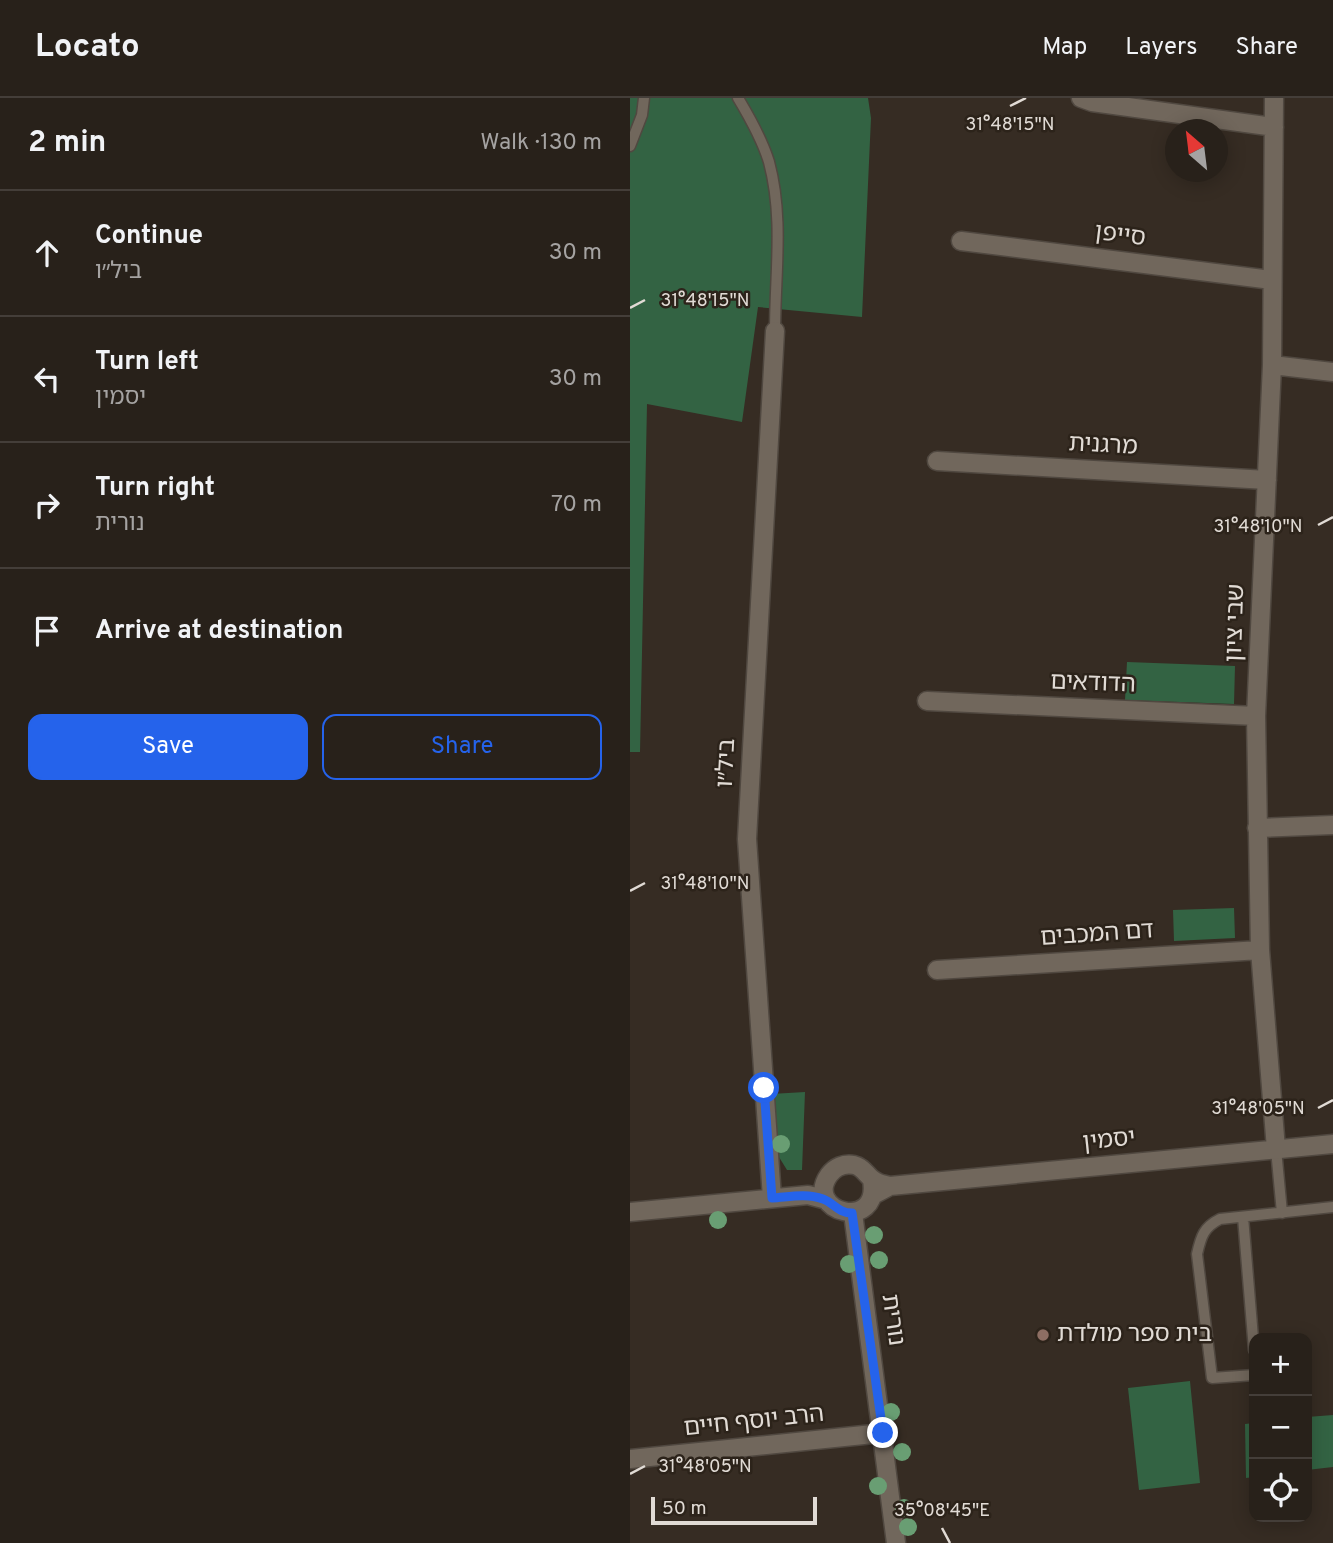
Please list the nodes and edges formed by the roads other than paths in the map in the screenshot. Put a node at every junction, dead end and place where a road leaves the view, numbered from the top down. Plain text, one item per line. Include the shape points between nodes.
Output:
1 (644, 98) edge
2 (738, 98) edge
3 (1081, 98) edge
4 (1274, 98) edge
5 (1274, 127) junction
6 (630, 146) edge
7 (961, 241) dead end
8 (1272, 281) junction
9 (775, 331) joint
10 (1272, 365) junction
11 (1333, 372) edge
12 (937, 461) dead end
13 (1267, 480) junction
14 (928, 701) dead end
15 (1256, 716) junction
16 (1333, 825) edge
17 (1257, 828) junction
18 (1260, 950) junction
19 (937, 970) dead end
20 (1333, 1144) edge
21 (1276, 1149) junction
22 (872, 1188) junction
23 (826, 1193) junction
24 (772, 1198) junction
25 (1333, 1207) edge
26 (630, 1212) edge
27 (852, 1213) junction
28 (1282, 1213) junction
29 (1243, 1217) junction
30 (1253, 1333) edge
31 (1249, 1375) edge
32 (883, 1433) junction
33 (630, 1460) edge
34 (895, 1543) edge

1 - 6 lane
2 - 9 lane via 768,160 778,209
3 - 5 street
4 - 5 street, שבי ציון
5 - 8 street, שבי ציון
7 - 8 street, סייפן
8 - 10 street, שבי ציון
9 - 24 street, ביל״ו via 747,839
10 - 11 street
10 - 13 street, שבי ציון
12 - 13 street, מרגנית
13 - 15 street, שבי ציון
14 - 15 street, הדודאים
15 - 17 street, שבי ציון
16 - 17 street
17 - 18 street, שבי ציון
18 - 19 street, דם המכבים
18 - 21 street, שבי ציון
20 - 21 street, יסמין
21 - 22 street, יסמין
21 - 28 lane
22 - 23 street, יסמין via 862,1168 846,1164 832,1171
22 - 27 street via 865,1207
23 - 24 street, יסמין
23 - 27 street via 838,1210
24 - 26 street, יסמין
25 - 28 lane
27 - 32 street, נורית
28 - 29 lane
29 - 30 lane
29 - 31 lane via 1206,1226 1197,1254 1212,1378
32 - 33 street, הרב יוסף חיים
32 - 34 street, נורית

